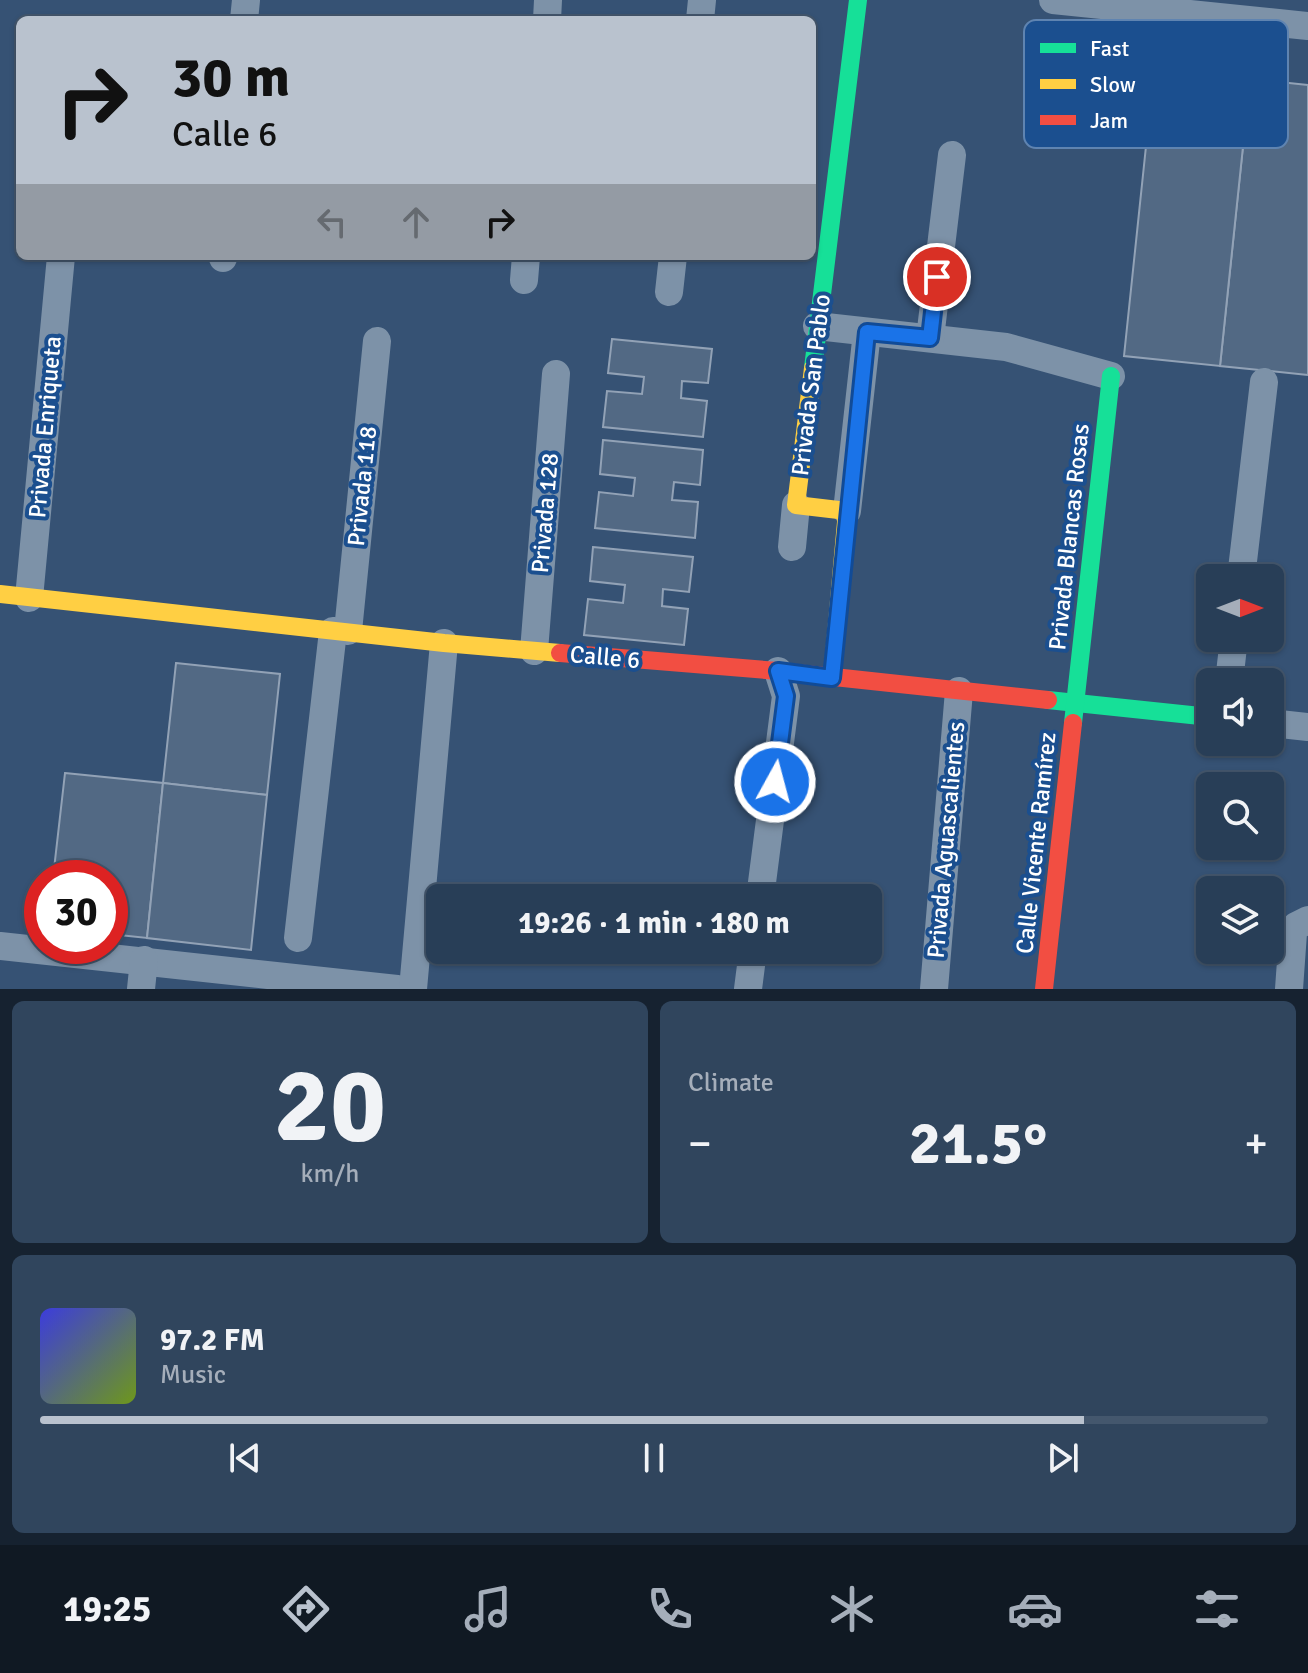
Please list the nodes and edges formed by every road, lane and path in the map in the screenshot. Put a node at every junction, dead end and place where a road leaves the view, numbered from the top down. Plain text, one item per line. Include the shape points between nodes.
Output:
1 (858, 0) edge
2 (1053, 0) edge
3 (1269, 11) edge
4 (1308, 26) edge
5 (952, 155) dead end
6 (61, 260) edge
7 (673, 260) edge
8 (669, 292) dead end
9 (817, 326) junction
10 (867, 332) junction
11 (930, 338) junction
12 (377, 341) dead end
13 (556, 374) dead end
14 (1111, 376) joint
15 (1264, 382) dead end
16 (796, 505) junction
17 (847, 511) junction
18 (792, 547) dead end
19 (1243, 564) edge
20 (0, 594) edge
21 (29, 598) junction
22 (340, 631) junction
23 (444, 643) junction
24 (534, 651) junction
25 (778, 671) junction
26 (832, 678) junction
27 (959, 691) junction
28 (1075, 703) junction
29 (1196, 716) edge
30 (1284, 724) edge
31 (1308, 727) edge
32 (762, 884) edge
33 (1308, 920) edge
34 (298, 938) dead end
35 (0, 946) edge
36 (144, 960) junction
37 (751, 964) edge
38 (344, 986) edge
39 (141, 989) edge
40 (397, 989) edge
41 (413, 989) edge
42 (748, 989) edge
43 (934, 989) edge
44 (1044, 989) edge
45 (1289, 989) edge

1 - 9 street, Privada San Pablo
2 - 3 street
3 - 4 street
5 - 11 street
6 - 21 street, Privada Enriqueta
7 - 8 street
9 - 10 street
9 - 16 street, Privada San Pablo
10 - 11 street
10 - 17 street
11 - 14 street via 1006,347
12 - 22 street, Privada 118
13 - 24 street, Privada 128
14 - 28 street, Privada Blancas Rosas
15 - 19 street
16 - 17 street, Privada San Pablo
16 - 18 street
17 - 26 street
20 - 21 street, Calle 6
21 - 22 street, Calle 6
22 - 23 street, Calle 6
22 - 34 street, Privada 118
23 - 24 street, Calle 6
23 - 41 street
24 - 25 street, Calle 6
25 - 26 street, Calle 6
25 - 32 street via 786,696
26 - 27 street, Calle 6
27 - 28 street, Calle 6
27 - 43 street, Privada Aguascalientes
28 - 29 street, Calle 6
28 - 44 street, Calle Vicente Ramírez
30 - 31 street
33 - 45 street via 1293,933
35 - 36 street
36 - 38 street
36 - 39 street
37 - 42 street
38 - 40 street

